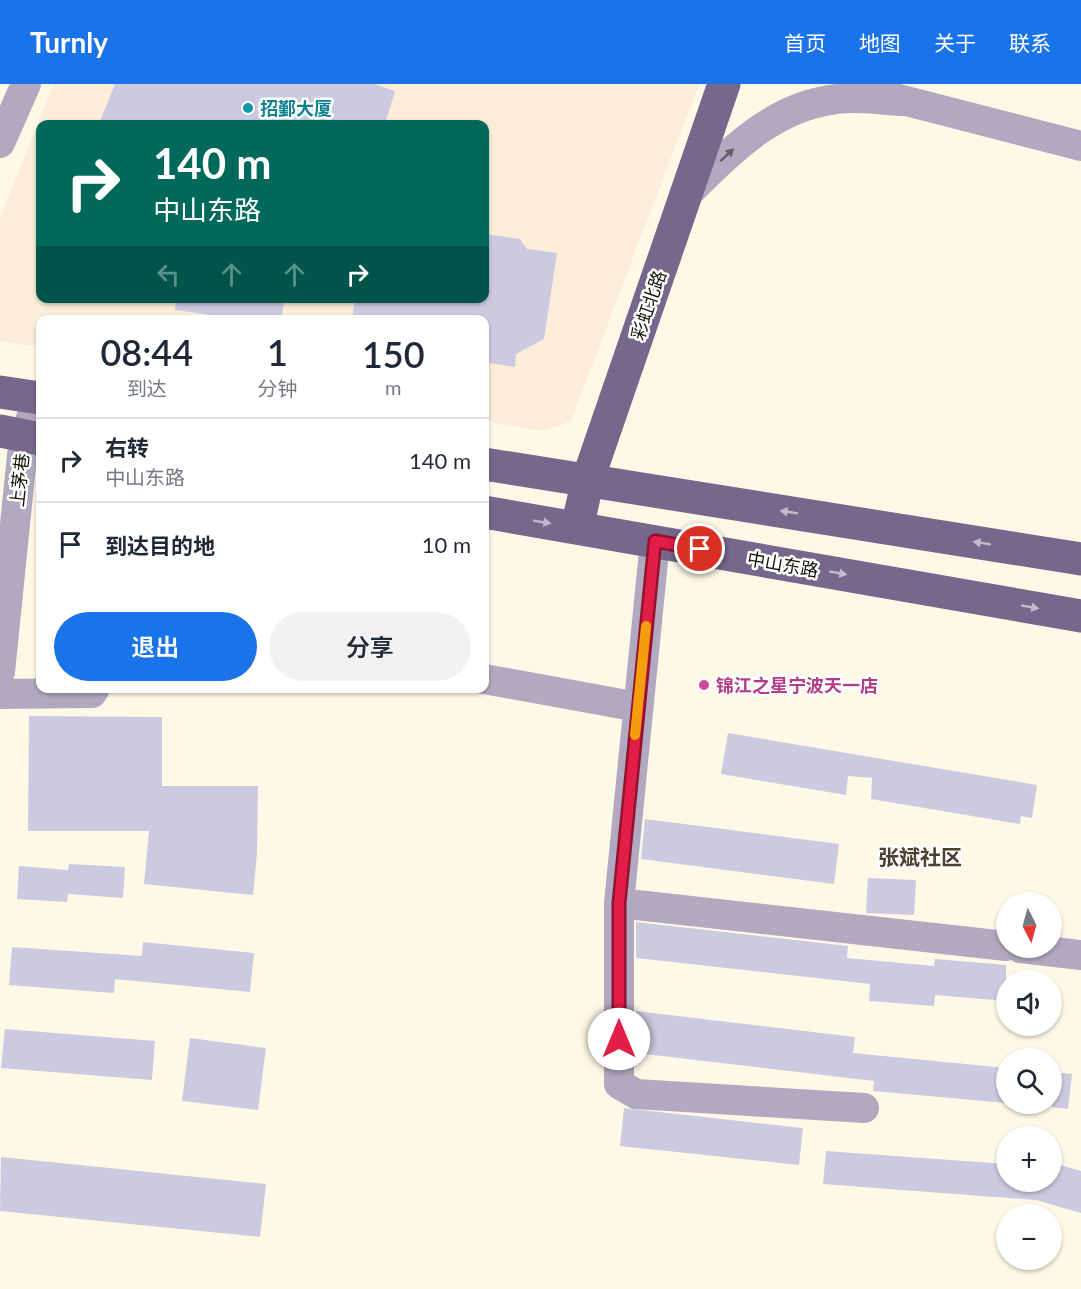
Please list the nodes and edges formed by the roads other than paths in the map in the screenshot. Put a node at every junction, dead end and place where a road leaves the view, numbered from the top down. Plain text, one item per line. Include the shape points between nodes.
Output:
1 (26, 84) edge
2 (724, 84) edge
3 (857, 84) edge
4 (901, 100) junction
5 (0, 143) edge
6 (1081, 146) edge
7 (685, 196) junction
8 (0, 392) edge
9 (36, 397) edge
10 (36, 406) edge
11 (21, 436) edge
12 (489, 465) edge
13 (588, 479) junction
14 (489, 513) edge
15 (578, 528) junction
16 (655, 541) junction
17 (1081, 560) edge
18 (1081, 616) edge
19 (0, 672) edge
20 (489, 680) edge
21 (92, 693) edge
22 (0, 694) edge
23 (638, 707) junction
24 (619, 903) junction
25 (996, 945) edge
26 (1062, 953) edge
27 (1081, 955) edge
28 (864, 1108) dead end

1 - 5 street
2 - 7 main road, 彩虹北路
3 - 4 street
4 - 6 street
7 -> 4 street via 744,139 809,103 839,98
7 - 13 main road, 彩虹北路
8 - 9 main road
10 - 11 street, 上茅巷
11 - 19 street, 上茅巷
12 - 13 main road
13 - 15 main road, 彩虹北路
17 -> 13 main road
14 -> 15 main road, 中山东路
15 - 16 main road, 中山东路
16 -> 18 main road, 中山东路
16 - 23 street
20 - 23 street
21 - 22 street
23 - 24 street
24 - 25 street
24 - 28 street via 619,1084 636,1094
26 - 27 street

